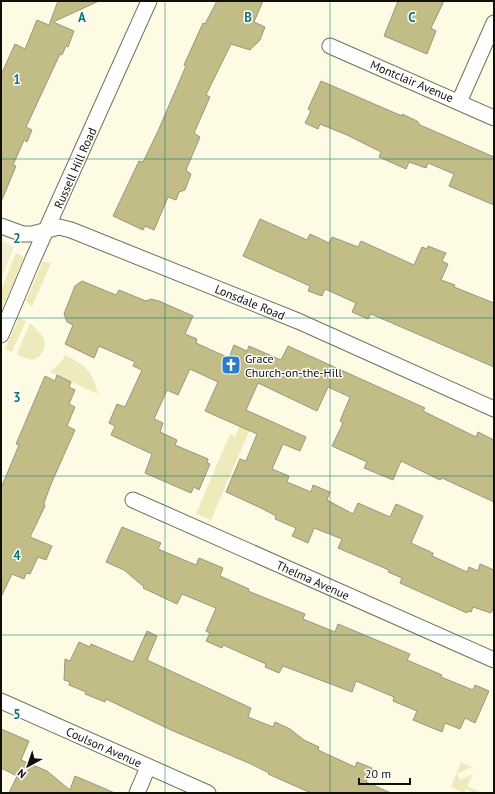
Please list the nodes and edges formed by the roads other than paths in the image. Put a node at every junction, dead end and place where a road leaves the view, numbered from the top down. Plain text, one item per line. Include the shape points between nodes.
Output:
1 (149, 1) edge
2 (494, 23) edge
3 (330, 46) dead end
4 (459, 102) junction
5 (494, 118) edge
6 (1, 226) edge
7 (47, 230) junction
8 (1, 335) edge
9 (494, 409) edge
10 (133, 500) dead end
11 (494, 660) edge
12 (1, 701) edge
13 (148, 767) junction
14 (137, 793) edge
15 (208, 793) edge

1 - 7 street, Russell Hill Road
2 - 4 street
3 - 4 street, Montclair Avenue
4 - 5 street, Montclair Avenue
6 - 7 street, Lonsdale Road via 23,234
7 - 8 street, Russell Hill Road
7 - 9 street, Lonsdale Road via 59,227 71,230 298,321
10 - 11 street, Thelma Avenue
12 - 13 street, Coulson Avenue
13 - 14 street
13 - 15 street, Coulson Avenue

